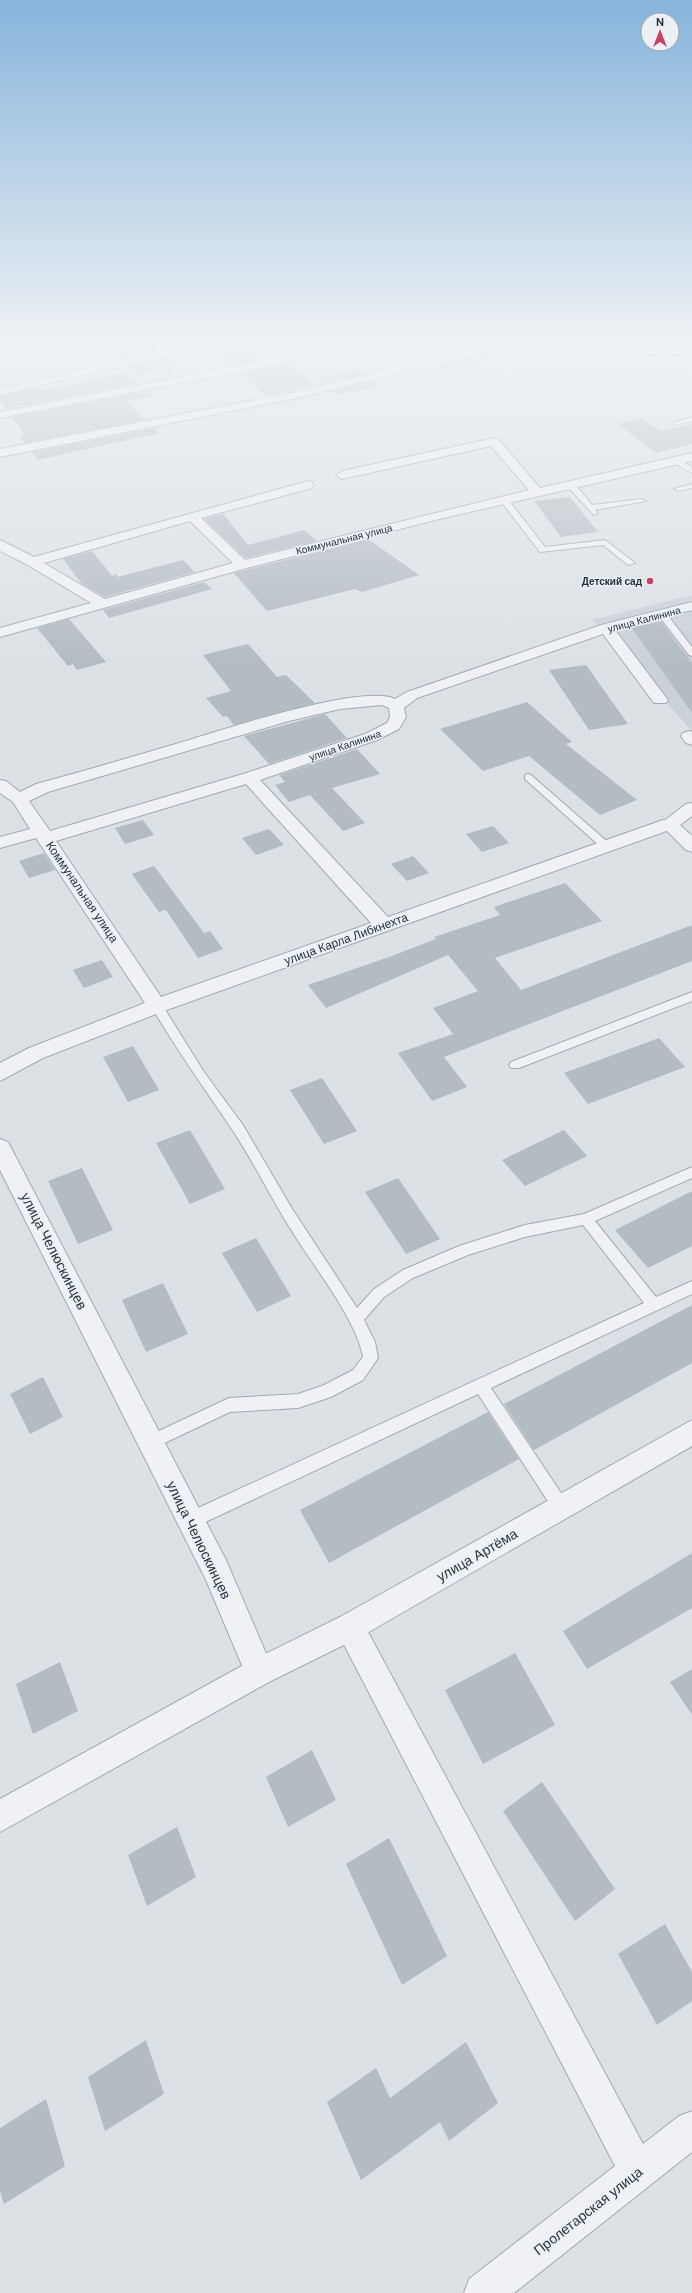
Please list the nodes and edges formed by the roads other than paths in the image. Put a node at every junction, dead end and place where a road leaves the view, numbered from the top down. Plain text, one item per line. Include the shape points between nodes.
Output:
1 (10, 451) edge
2 (454, 451) edge
3 (502, 451) edge
4 (0, 453) edge
5 (692, 457) edge
6 (677, 461) junction
7 (692, 471) edge
8 (342, 476) dead end
9 (570, 484) junction
10 (308, 485) dead end
11 (692, 486) edge
12 (678, 489) dead end
13 (537, 492) junction
14 (504, 500) junction
15 (642, 501) dead end
16 (192, 516) junction
17 (0, 544) edge
18 (33, 562) junction
19 (631, 563) dead end
20 (242, 565) junction
21 (104, 604) junction
22 (692, 606) edge
23 (662, 614) junction
24 (606, 628) junction
25 (0, 633) edge
26 (692, 653) edge
27 (660, 700) dead end
28 (396, 706) junction
29 (528, 777) dead end
30 (249, 778) junction
31 (0, 785) edge
32 (19, 799) junction
33 (692, 808) edge
34 (669, 824) junction
35 (43, 835) junction
36 (0, 843) edge
37 (692, 846) edge
38 (607, 847) junction
39 (384, 925) junction
40 (692, 996) edge
41 (157, 1006) junction
42 (515, 1065) dead end
43 (0, 1073) edge
44 (0, 1148) edge
45 (692, 1172) edge
46 (586, 1219) junction
47 (692, 1287) edge
48 (654, 1305) junction
49 (356, 1319) junction
50 (481, 1385) junction
51 (692, 1432) edge
52 (151, 1442) junction
53 (561, 1507) junction
54 (190, 1520) junction
55 (350, 1627) junction
56 (259, 1672) junction
57 (0, 1816) edge
58 (692, 2129) edge
59 (638, 2172) junction
60 (483, 2293) edge

1 - 4 street
2 - 8 street
3 - 13 street
5 - 6 street, Коммунальная улица
6 - 7 lane
6 - 9 street, Коммунальная улица
9 - 13 street, Коммунальная улица
9 - 15 lane via 592,510
10 - 16 street
11 - 12 lane
13 - 14 street, Коммунальная улица
14 - 19 lane via 543,550 605,542
14 - 20 street, Коммунальная улица
16 - 18 street
16 - 20 street
17 - 18 street via 10,552
18 - 21 street
20 - 21 street, Коммунальная улица
21 - 25 street, Коммунальная улица
22 - 23 street, улица Калинина
23 - 24 street, улица Калинина
23 - 26 lane
24 - 27 street
24 - 28 street, улица Калинина via 412,695
28 - 30 street, улица Калинина via 398,717 393,726 384,732
28 - 32 street via 375,699 292,715 42,788
29 - 38 lane
30 - 35 street, улица Калинина
30 - 39 street
31 - 32 street, Коммунальная улица
32 - 35 street, Коммунальная улица
33 - 34 street, улица Карла Либкнехта
34 - 37 street
34 - 38 street, улица Карла Либкнехта
35 - 36 street, улица Калинина
35 - 41 street, Коммунальная улица
38 - 39 street, улица Карла Либкнехта
39 - 41 street, улица Карла Либкнехта
40 - 42 lane
41 - 43 street, улица Карла Либкнехта via 36,1053
41 - 49 lane via 200,1075 238,1128 283,1205
44 - 52 street, улица Челюскинцев
45 - 46 lane
46 - 48 lane
46 - 49 lane via 525,1231 464,1250 408,1274 380,1293
47 - 48 lane
48 - 50 lane
49 - 52 lane via 368,1342 371,1358 358,1375 326,1392 298,1401 229,1405
50 - 53 lane
50 - 54 lane
51 - 53 street, улица Артёма
52 - 54 street, улица Челюскинцев
53 - 55 street, улица Артёма
54 - 56 street, улица Челюскинцев via 216,1570
55 - 56 street, улица Артёма
55 - 59 street
56 - 57 street
58 - 59 street, Пролетарская улица
59 - 60 street, Пролетарская улица

